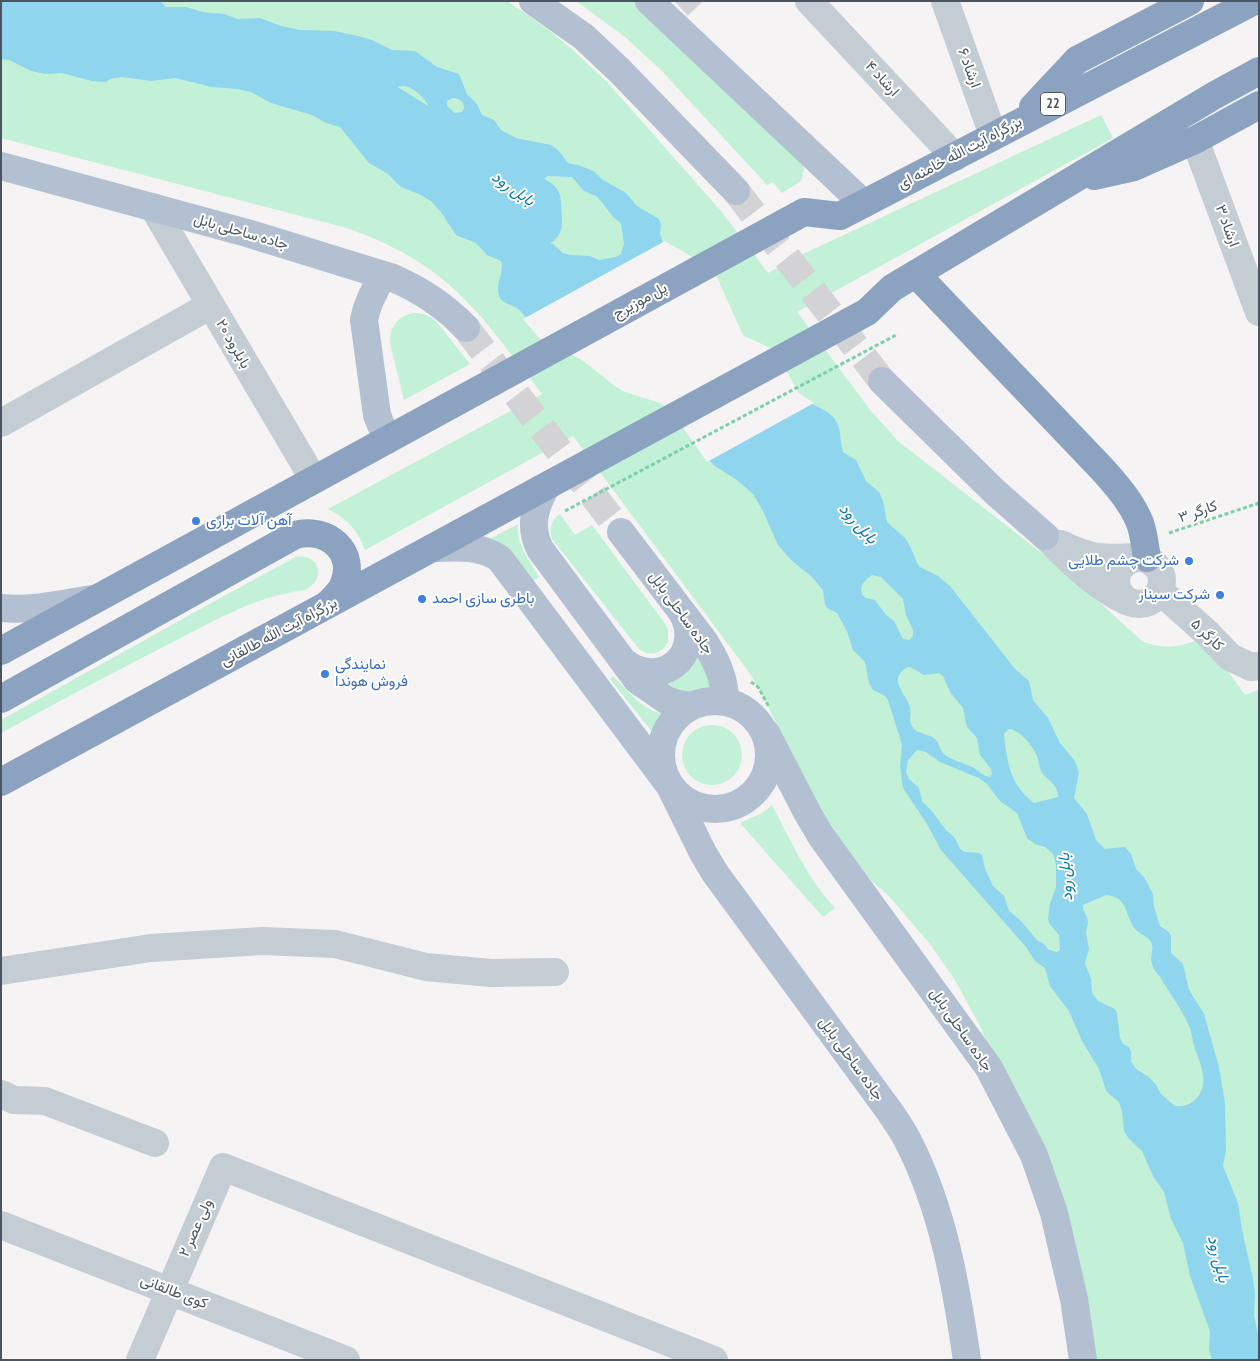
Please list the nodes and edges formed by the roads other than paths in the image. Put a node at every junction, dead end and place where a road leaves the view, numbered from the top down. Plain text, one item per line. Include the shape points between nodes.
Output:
1 (533, 1) edge
2 (649, 1) edge
3 (808, 1) edge
4 (945, 1) edge
5 (1190, 1) edge
6 (1254, 1) edge
7 (1259, 71) edge
8 (1259, 105) edge
9 (1018, 123) junction
10 (994, 135) junction
11 (1195, 140) junction
12 (955, 157) junction
13 (1, 166) edge
14 (1071, 181) junction
15 (736, 191) tunnel mouth
16 (152, 208) junction
17 (853, 210) junction
18 (916, 274) junction
19 (383, 275) junction
20 (211, 305) junction
21 (1259, 312) edge
22 (466, 328) tunnel mouth
23 (882, 381) tunnel mouth
24 (1, 423) edge
25 (387, 440) junction
26 (314, 480) junction
27 (551, 484) junction
28 (621, 532) tunnel mouth
29 (1045, 536) junction
30 (432, 548) junction
31 (1142, 552) junction
32 (1160, 591) junction
33 (96, 599) junction
34 (1126, 601) junction
35 (325, 606) junction
36 (1, 608) edge
37 (682, 613) junction
38 (1, 651) edge
39 (622, 659) junction
40 (1259, 666) edge
41 (724, 692) junction
42 (1, 699) edge
43 (692, 706) junction
44 (769, 724) junction
45 (1, 782) edge
46 (670, 786) junction
47 (1, 971) edge
48 (555, 972) dead end
49 (1, 1094) edge
50 (155, 1143) dead end
51 (1, 1225) edge
52 (169, 1290) junction
53 (140, 1360) edge
54 (346, 1360) edge
55 (714, 1360) edge
56 (967, 1360) edge
57 (1083, 1360) edge

1 - 15 main road via 584,37
2 - 17 main road
3 - 12 street, ارشاد ۴
4 - 10 street, ارشاد ۶
5 - 9 highway via 1078,60
6 - 9 highway, بزرگراه آیت الله خامنه ای / 22
7 - 14 highway
8 - 11 highway
9 - 10 highway, بزرگراه آیت الله خامنه ای / 22
10 - 12 highway, بزرگراه آیت الله خامنه ای / 22
11 - 14 highway via 1134,167
11 - 21 street, ارشاد ۳
12 - 17 highway, بزرگراه آیت الله خامنه ای / 22
13 - 16 main road, جاده ساحلی بابل
14 - 18 highway
16 - 19 main road, جاده ساحلی بابل
16 - 20 street, بابلرود ۲۰
17 - 25 highway, پل موزیرج via 804,212
18 - 27 highway via 892,288 867,312
18 - 31 highway via 1104,471 1131,505 1140,525
19 - 22 main road, جاده ساحلی بابل via 413,286 432,298
19 - 25 main road via 370,299 364,320 377,415
20 - 24 street
20 - 26 street, بابلرود ۲۰
23 - 29 main road via 995,492
25 - 26 highway
26 - 33 highway
27 - 30 highway, بزرگراه آیت الله طالقانی
27 - 39 main road via 537,502 533,528 535,540
28 - 37 main road, جاده ساحلی بابل
29 - 31 street via 1078,552 1105,559
29 - 34 street via 1086,576
30 - 35 highway, بزرگراه آیت الله طالقانی
30 - 46 main road via 483,550 500,559
31 - 32 street via 1161,572
31 - 34 street via 1118,570 1115,582 1118,593
32 - 34 street via 1152,601 1139,604
32 - 40 street, کارگر ۵ via 1230,657 1251,667
33 - 36 main road via 41,607
33 - 38 highway
35 - 42 highway via 342,588 347,570 345,558 336,543 326,536 309,532 294,535
35 - 45 highway, بزرگراه آیت الله طالقانی
37 - 39 main road via 689,634 685,651 675,665 653,673 642,672
37 - 41 main road, جاده ساحلی بابل via 714,657
39 - 43 main road via 637,680 656,694 677,704
41 - 43 main road
41 - 44 main road via 759,722
43 - 46 main road via 672,721 662,744 662,768
44 - 46 main road via 767,771 762,783 744,801 726,808 707,809 683,799
44 - 57 main road, جاده ساحلی بابل via 808,814 821,836 989,1068 1034,1155 1054,1213 1074,1299
46 - 56 main road, جاده ساحلی بایل via 715,873 908,1140 924,1174 947,1246
47 - 48 street via 151,948 262,941 335,944 426,967 491,973
49 - 50 street via 14,1100 45,1101
51 - 52 street, کوی طالقانی
52 - 53 street, ولی عصر ۲
52 - 54 street, کوی طالقانی
52 - 55 street, ولی عصر ۲ via 223,1166

